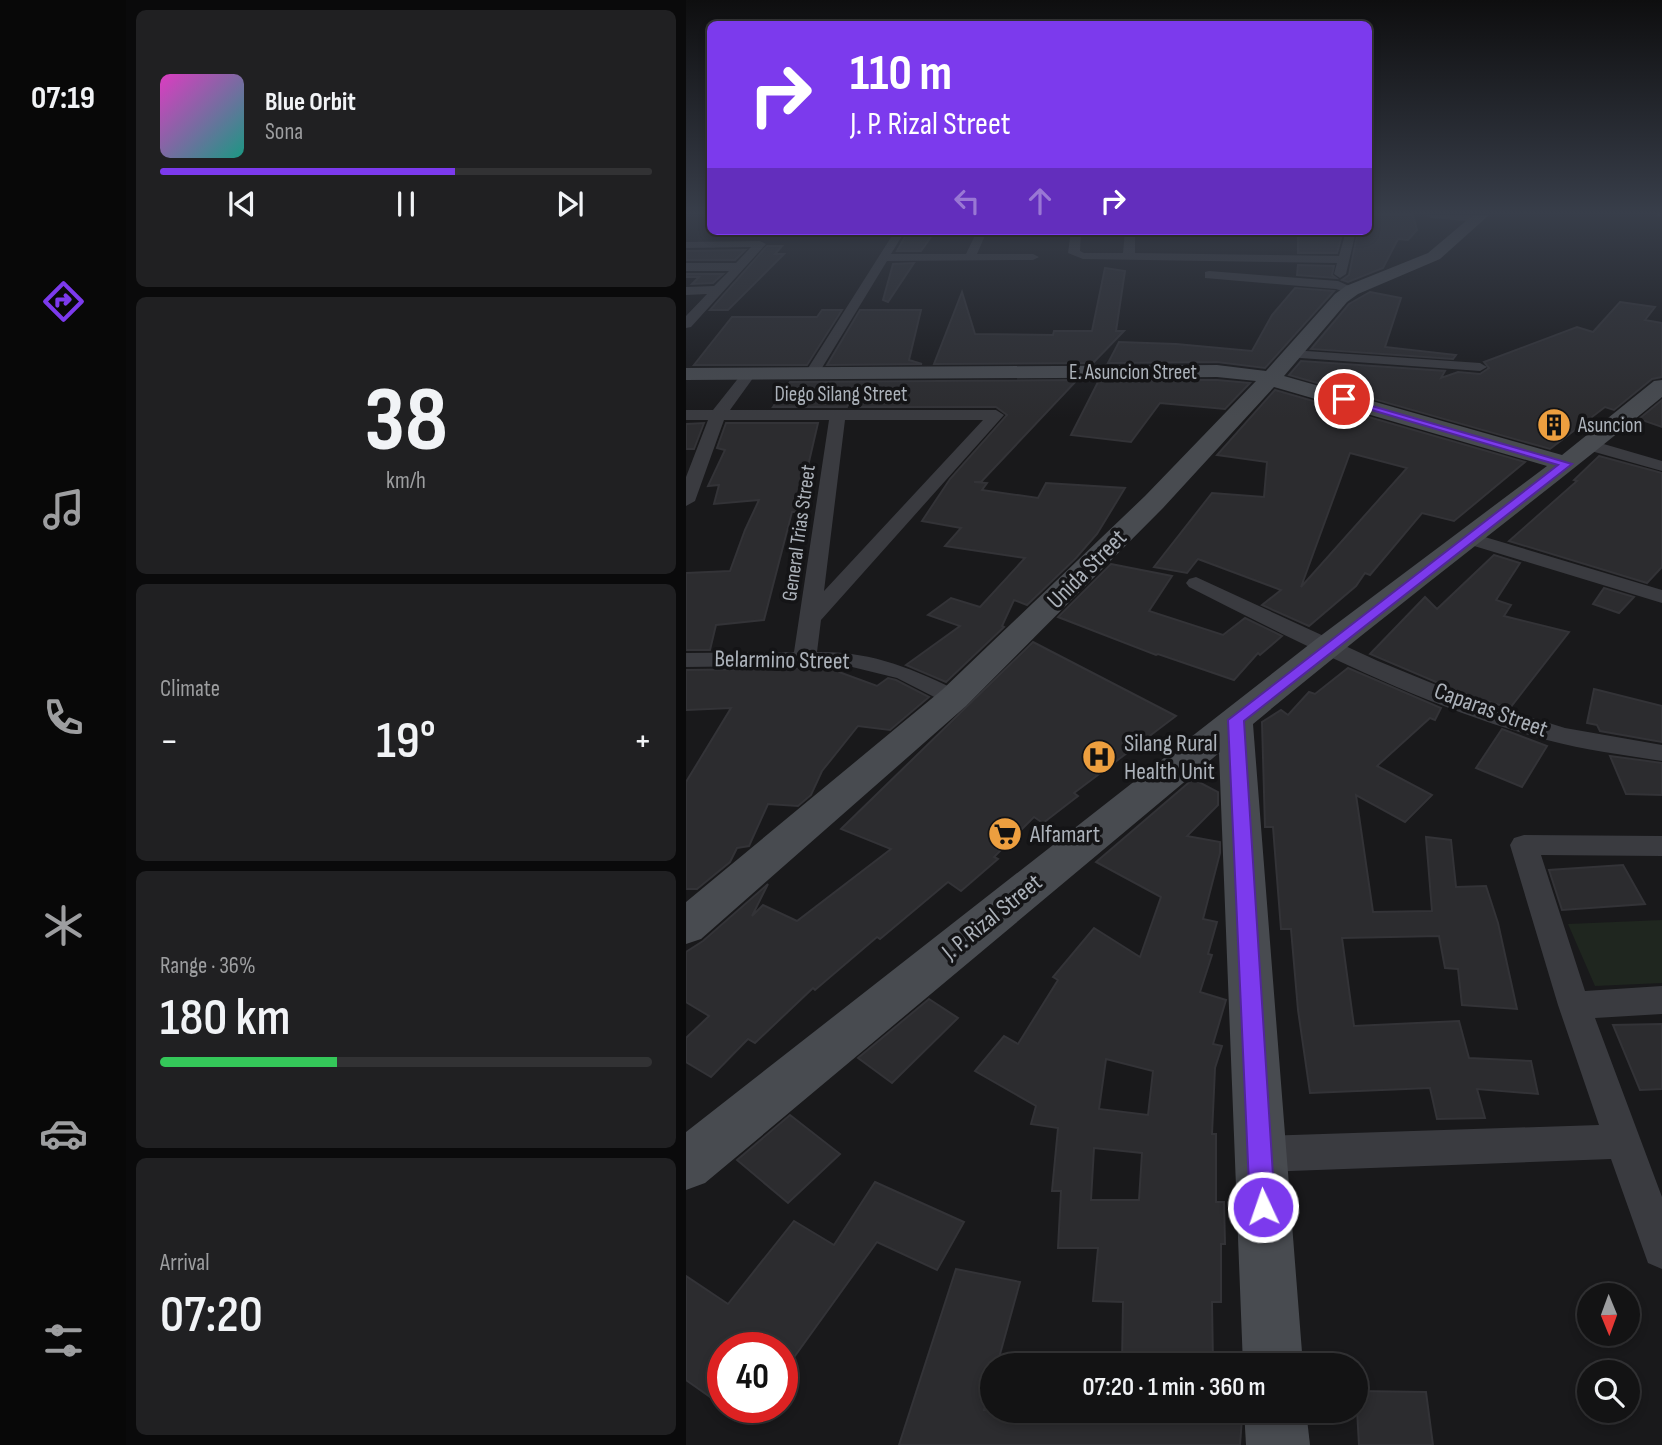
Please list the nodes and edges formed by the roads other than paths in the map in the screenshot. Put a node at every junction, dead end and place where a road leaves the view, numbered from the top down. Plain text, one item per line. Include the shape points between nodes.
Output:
1 (724, 282) edge
2 (867, 282) edge
3 (1212, 282) edge
4 (1287, 282) edge
5 (1344, 282) edge
6 (1360, 282) edge
7 (1345, 288) junction
8 (717, 290) junction
9 (1215, 290) dead end
10 (686, 291) edge
11 (688, 320) edge
12 (1281, 366) junction
13 (1480, 367) dead end
14 (812, 373) junction
15 (686, 374) edge
16 (749, 374) junction
17 (1662, 386) edge
18 (686, 415) edge
19 (718, 415) junction
20 (838, 415) junction
21 (1590, 445) junction
22 (1566, 464) junction
23 (1662, 466) edge
24 (686, 501) edge
25 (1468, 538) junction
26 (1196, 583) dead end
27 (1662, 597) edge
28 (810, 620) junction
29 (1326, 647) junction
30 (804, 657) junction
31 (686, 660) edge
32 (954, 698) junction
33 (1236, 720) junction
34 (1662, 753) edge
35 (1662, 846) edge
36 (686, 927) edge
37 (1662, 1000) edge
38 (1574, 1005) junction
39 (1621, 1141) junction
40 (1260, 1154) junction
41 (686, 1165) edge
42 (1660, 1240) edge
43 (1272, 1353) edge
44 (1276, 1423) edge
45 (1278, 1445) edge

1 - 8 street
2 - 14 street
3 - 9 street
4 - 7 street
5 - 7 street
6 - 7 main road, Unida Street
7 - 12 main road, Unida Street
8 - 10 street
8 - 11 street
12 - 13 street
12 - 14 main road, E. Asuncion Street via 1217,371
12 - 22 main road, E. Asuncion Street
12 - 32 main road, Unida Street via 1154,502
14 - 16 main road, E. Asuncion Street
15 - 16 main road, E. Asuncion Street
16 - 19 street
17 - 21 main road, J. P. Rizal Street
18 - 19 street, Diego Silang Street
19 - 20 street, Diego Silang Street
19 - 24 street
20 - 28 street, General Trias Street
20 - 28 street, Diego Silang Street via 996,415
21 - 22 main road, J. P. Rizal Street
21 - 23 street
22 - 25 main road, J. P. Rizal Street
25 - 27 street
25 - 29 main road, J. P. Rizal Street
26 - 29 street, Caparas Street
28 - 30 street, General Trias Street
29 - 33 main road, J. P. Rizal Street
29 - 34 street, Caparas Street via 1494,715 1552,733
30 - 31 street, Belarmino Street
30 - 32 street, Belarmino Street via 877,664
32 - 36 main road, Unida Street
33 - 40 main road
33 - 41 main road, J. P. Rizal Street
35 - 38 street via 1524,845
37 - 38 street
38 - 39 street
39 - 40 street
39 - 42 street
40 - 43 main road
44 - 45 main road

